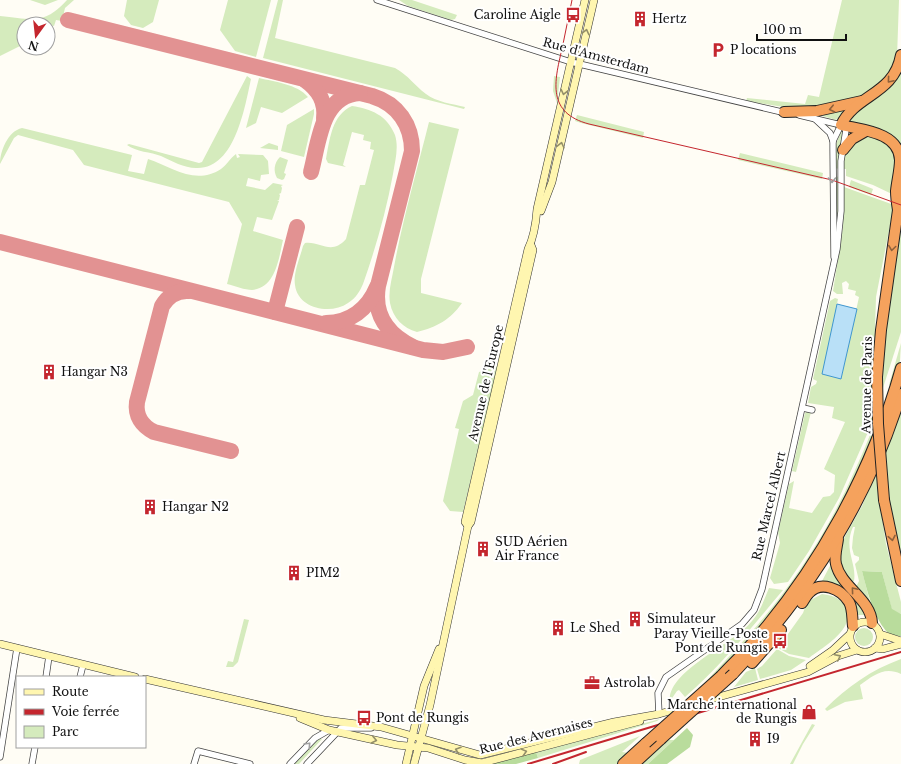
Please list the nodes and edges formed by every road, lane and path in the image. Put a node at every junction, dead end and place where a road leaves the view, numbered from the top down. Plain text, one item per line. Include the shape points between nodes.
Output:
1 (377, 0) edge
2 (585, 0) edge
3 (594, 0) edge
4 (901, 55) edge
5 (571, 62) junction
6 (579, 65) junction
7 (869, 98) junction
8 (784, 112) junction
9 (814, 118) junction
10 (558, 119) junction
11 (566, 121) junction
12 (841, 125) junction
13 (866, 131) junction
14 (833, 141) junction
15 (843, 150) junction
16 (901, 190) edge
17 (898, 210) junction
18 (538, 217) junction
19 (834, 259) junction
20 (901, 368) edge
21 (901, 394) edge
22 (803, 408) junction
23 (812, 410) dead end
24 (838, 535) junction
25 (901, 581) edge
26 (872, 623) junction
27 (851, 631) junction
28 (880, 634) junction
29 (443, 639) junction
30 (901, 641) edge
31 (0, 644) edge
32 (901, 644) edge
33 (17, 648) junction
34 (875, 648) junction
35 (857, 650) junction
36 (49, 656) junction
37 (83, 665) junction
38 (429, 674) junction
39 (733, 674) junction
40 (794, 675) junction
41 (46, 676) edge
42 (80, 676) edge
43 (132, 676) edge
44 (436, 677) junction
45 (146, 679) edge
46 (285, 712) junction
47 (659, 714) junction
48 (324, 720) junction
49 (314, 724) junction
50 (381, 727) junction
51 (329, 730) junction
52 (338, 732) junction
53 (412, 736) junction
54 (421, 738) junction
55 (410, 747) junction
56 (418, 747) junction
57 (34, 748) edge
58 (0, 757) edge
59 (32, 764) edge
60 (194, 764) edge
61 (250, 764) edge
62 (290, 764) edge
63 (307, 764) edge
64 (406, 764) edge
65 (414, 764) edge
66 (623, 764) edge
67 (634, 764) edge

1 - 5 street, Rue d'Amsterdam
2 - 5 main road, Avenue de l'Europe
6 -> 3 main road
4 -> 7 highway via 894,75 883,89
5 - 6 street, Rue d'Amsterdam
5 -> 10 main road, Avenue de l'Europe
6 - 8 street, Rue d'Amsterdam
6 - 11 main road
7 -> 8 highway via 830,109
7 - 12 highway via 849,114
8 - 9 street, Rue d'Amsterdam
9 - 12 street, Rue d'Amsterdam
9 - 14 street via 830,133
10 - 11 main road
10 - 18 main road, Avenue de l'Europe via 537,209
18 -> 11 main road via 552,182
12 - 13 highway
12 - 14 street, Rue Marcel Albert
12 - 15 street, Rue Marcel Albert via 846,130
13 - 15 highway via 850,140
13 - 17 highway via 886,137 899,154 896,192
14 -> 19 street, Rue Marcel Albert
15 - 19 street, Rue Marcel Albert via 840,225
16 - 17 highway, Avenue de Paris
17 -> 25 highway, Avenue de Paris, bridge via 881,330 878,424 884,500
18 - 29 main road, Avenue de l'Europe via 531,246 533,250
19 - 22 street, Rue Marcel Albert
20 - 66 highway, bridge via 871,452 827,540 781,607 721,676
21 - 24 highway via 871,471
22 - 23 street
22 - 47 street, Rue Marcel Albert via 757,604 738,627 666,677 658,693
26 -> 24 highway via 870,612 837,567 835,555
24 - 39 highway via 792,605
26 - 27 main road via 862,622
26 - 28 main road
27 - 35 main road via 851,644
27 - 39 highway via 850,606 840,591 828,587 814,589 760,655
27 - 40 main road, Rue des Avernaises via 815,664
28 - 30 main road
28 - 34 main road
29 - 38 main road
29 - 44 main road
31 - 33 main road
32 - 34 main road via 883,649
33 - 36 main road
33 - 58 street
34 - 35 main road via 866,652
40 -> 35 main road, Rue des Avernaises via 808,672 838,656
36 - 37 main road
36 - 41 street
37 - 42 street
37 - 43 main road
38 - 44 main road
38 - 53 main road
39 - 67 highway, bridge
40 - 47 main road, Rue des Avernaises
44 - 54 main road
45 - 46 main road
46 - 48 main road, Rue des Avernaises
46 - 49 main road, Rue des Avernaises
47 -> 54 main road, Rue des Avernaises via 614,722 480,755
56 -> 47 main road, Rue des Avernaises via 482,763
48 - 49 street
48 - 50 main road, Rue des Avernaises
49 - 51 main road, Rue des Avernaises
50 - 52 street via 341,728
50 - 53 main road, Rue des Avernaises
51 - 52 main road, Rue des Avernaises
62 -> 51 street via 315,738
52 -> 55 main road, Rue des Avernaises
52 - 63 street
53 - 54 main road, Rue des Avernaises
53 - 55 main road
54 - 56 main road
55 - 56 main road, Rue des Avernaises
55 - 64 main road
56 - 65 main road
57 - 59 street
60 - 61 street via 198,751

